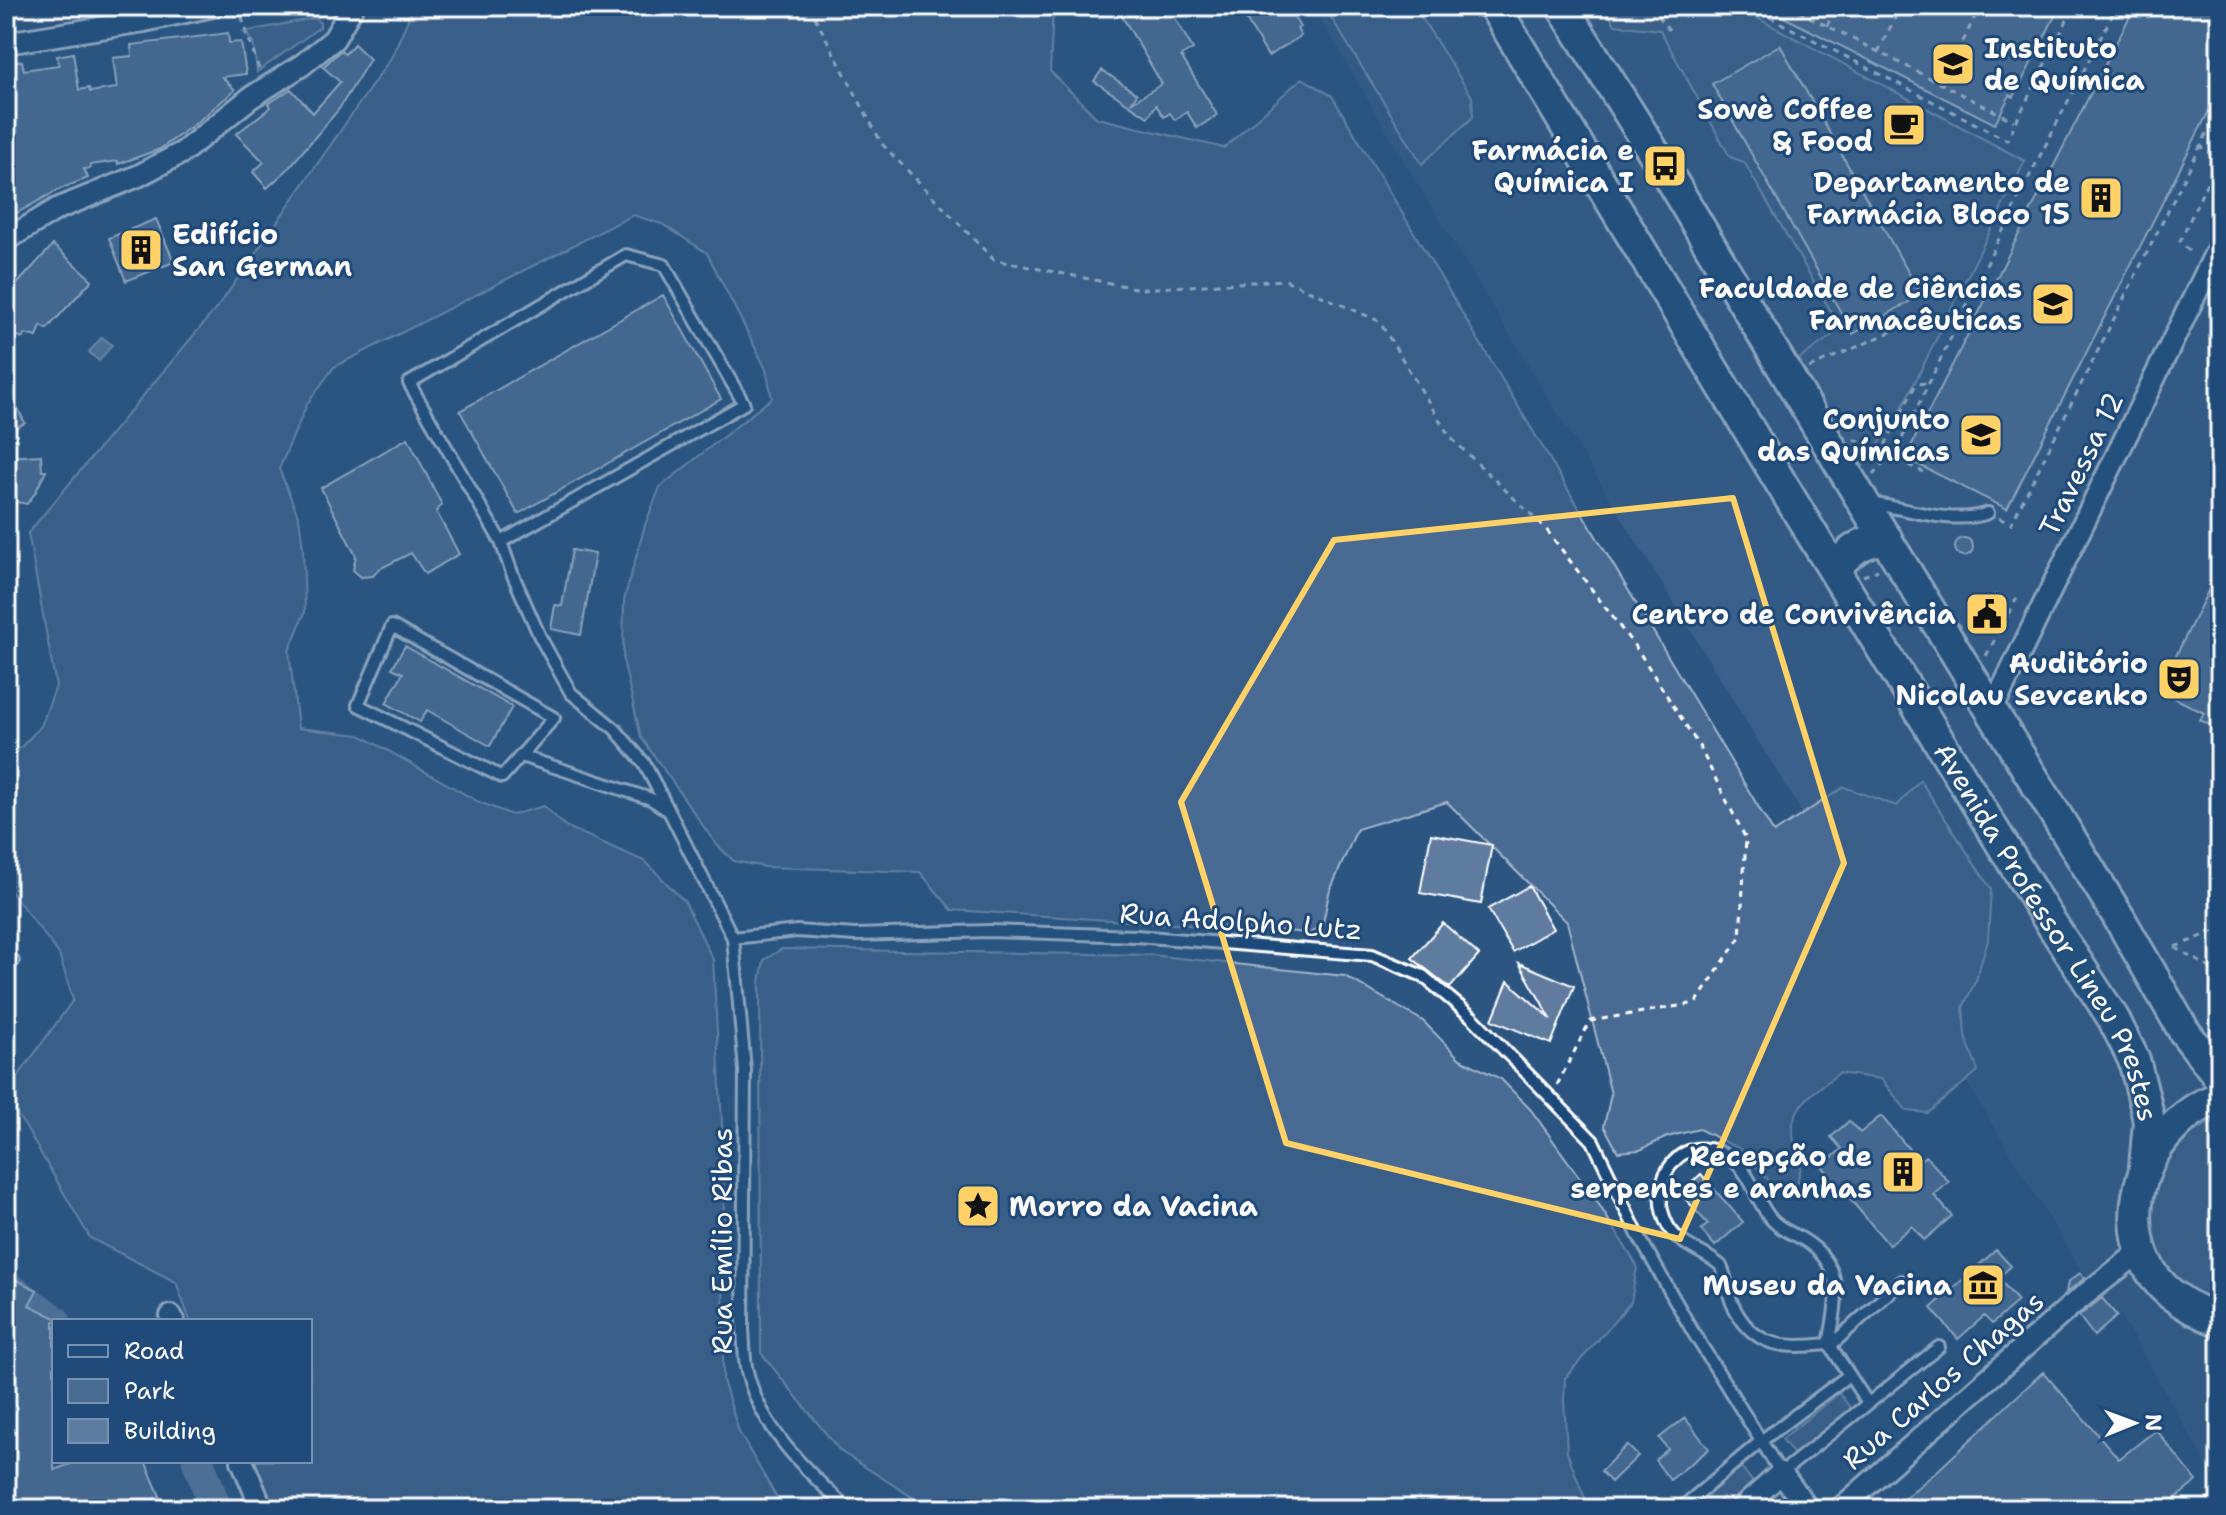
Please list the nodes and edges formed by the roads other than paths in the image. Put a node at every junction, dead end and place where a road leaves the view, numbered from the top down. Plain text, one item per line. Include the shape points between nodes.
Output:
1 (203, 6) edge
2 (213, 6) edge
3 (353, 6) edge
4 (1494, 6) edge
5 (1562, 6) edge
6 (6, 43) edge
7 (6, 240) edge
8 (2220, 244) edge
9 (1866, 506) junction
10 (1988, 513) road end
11 (1817, 541) junction
12 (501, 542) junction
13 (1893, 549) junction
14 (1839, 577) junction
15 (1992, 710) junction
16 (521, 756) junction
17 (669, 811) junction
18 (733, 938) junction
19 (2220, 1078) edge
20 (2220, 1098) edge
21 (2145, 1167) junction
22 (2142, 1250) junction
23 (1902, 1281) dead end
24 (2220, 1321) edge
25 (1830, 1345) junction
26 (1939, 1347) dead end
27 (1849, 1375) junction
28 (1867, 1402) junction
29 (1761, 1441) junction
30 (243, 1463) edge
31 (1781, 1473) junction
32 (1748, 1506) edge
33 (262, 1509) edge
34 (848, 1509) edge
35 (1680, 1509) edge
36 (1808, 1509) edge
37 (1840, 1509) edge

1 - 2 street
1 - 6 street
3 - 7 street via 334,39 183,152 57,209
4 - 11 main road, Avenida Professor Lineu Prestes
5 - 9 main road
8 - 15 street, Travessa 12
9 - 10 lane via 1954,517
9 - 11 main road via 1853,526
9 - 13 main road
11 - 14 main road, Avenida Professor Lineu Prestes
12 - 12 lane via 744,404 664,265 626,255 409,383
12 - 17 lane via 540,637 571,693 615,729 644,763
13 - 14 main road via 1869,541 1855,547
13 - 15 main road
14 - 21 main road, Avenida Professor Lineu Prestes via 2130,1050 2149,1122
15 - 19 main road via 2184,1031
16 - 16 lane via 554,718 392,626 358,705 502,777
16 - 17 lane via 651,799
17 - 18 lane
18 - 29 lane, Rua Adolpho Lutz via 797,931 1136,936 1372,955 1423,976 1472,1017 1593,1141 1638,1235
18 - 34 lane, Rua Emílio Ribas via 745,1070 746,1366 783,1445
20 - 21 main road via 2179,1120
21 - 22 main road via 2135,1223
22 - 24 main road via 2169,1293
22 - 37 street, Rua Carlos Chagas
23 - 25 lane
25 - 25 lane via 1787,1348 1753,1331 1733,1306 1721,1266 1668,1226 1659,1188 1675,1159 1706,1149 1728,1157 1753,1184 1774,1221 1820,1251 1836,1288
25 - 27 lane
26 - 28 lane
27 - 28 lane
27 - 29 lane
28 - 31 lane
29 - 31 lane, Rua Adolpho Lutz
29 - 35 lane
30 - 33 street
31 - 32 street
31 - 36 street

